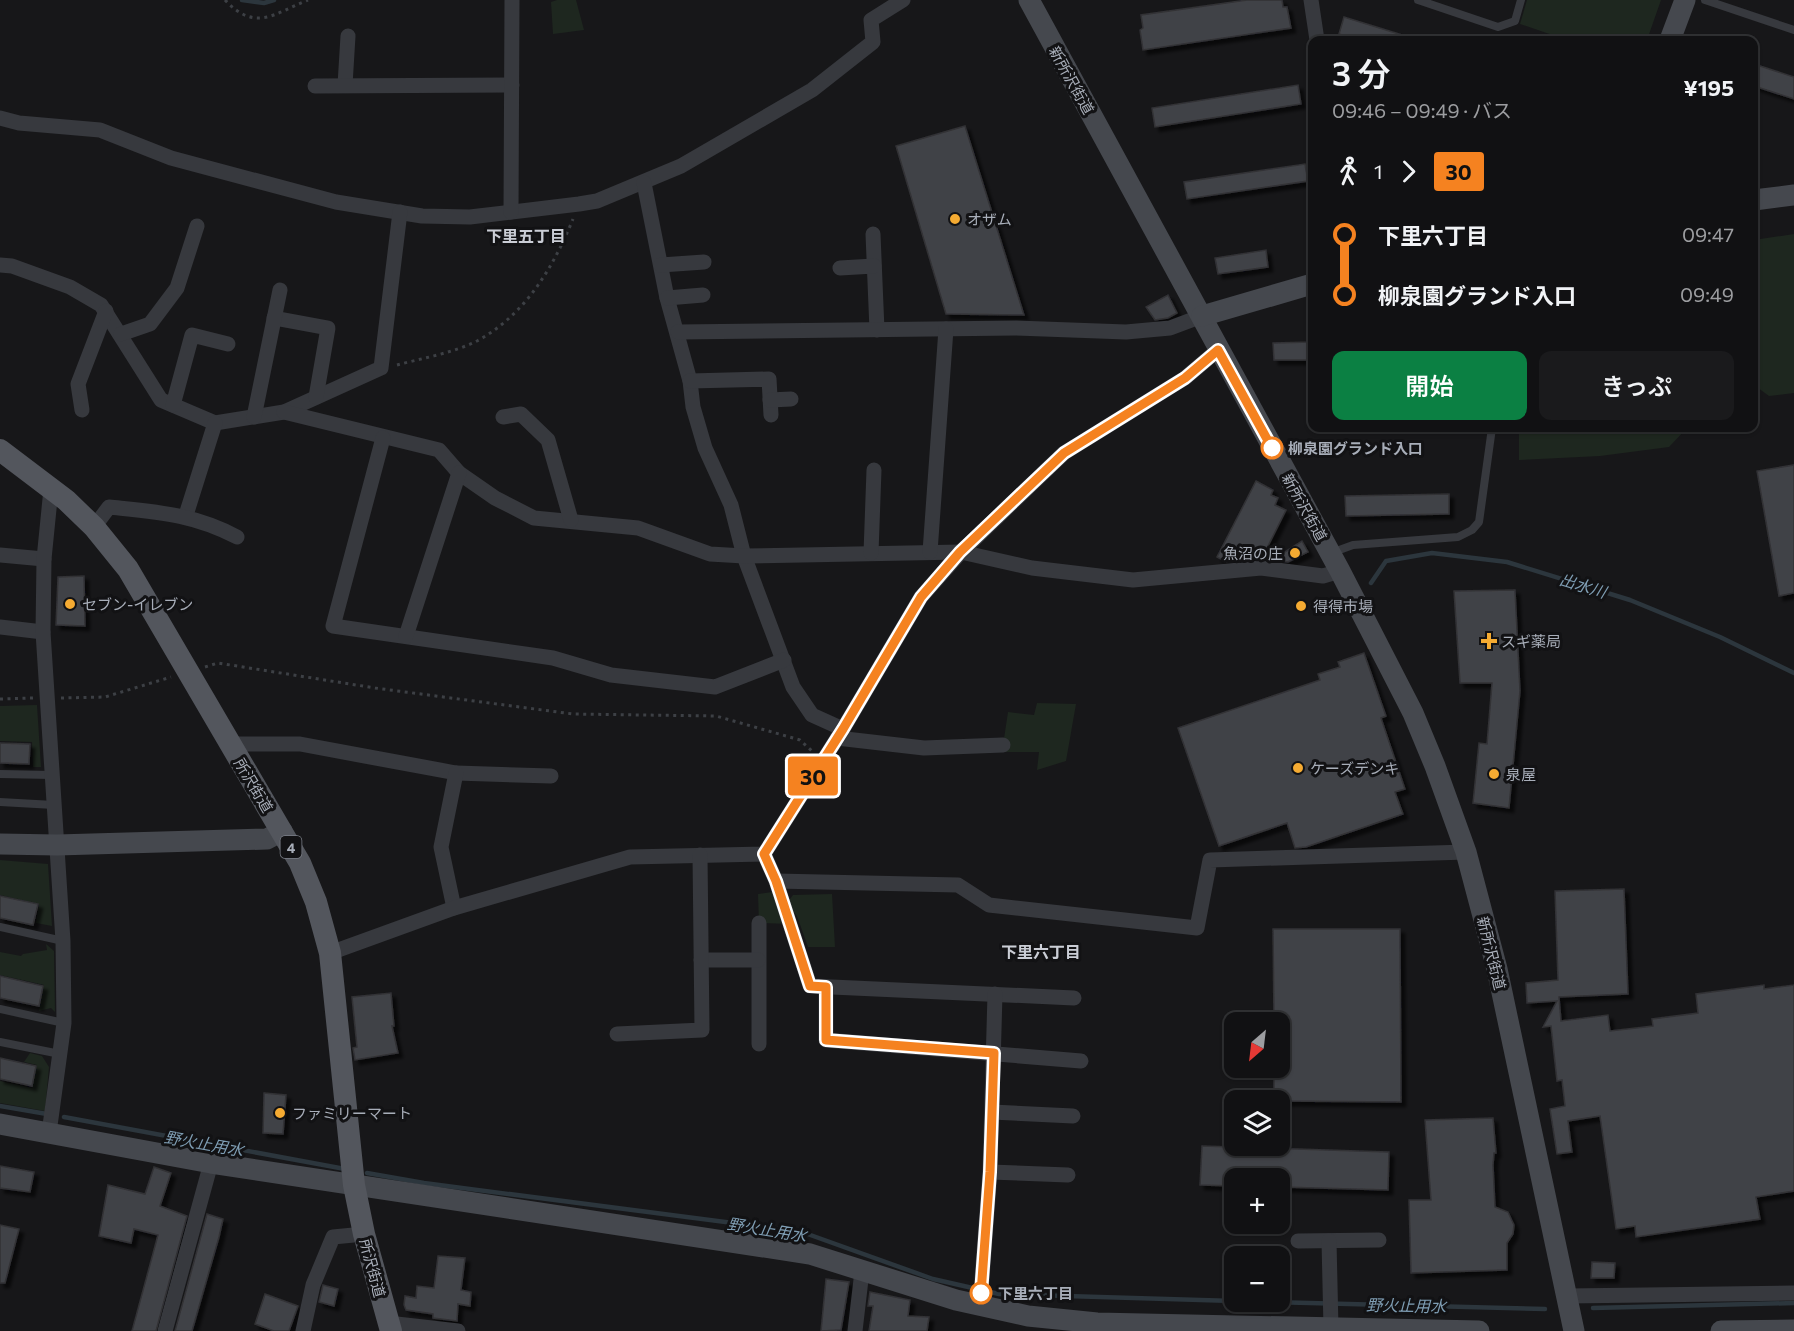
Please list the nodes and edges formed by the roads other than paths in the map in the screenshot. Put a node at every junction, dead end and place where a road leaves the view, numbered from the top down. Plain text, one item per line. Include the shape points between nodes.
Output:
1 (512, 0) edge
2 (903, 0) edge
3 (1029, 0) edge
4 (1311, 0) edge
5 (1418, 0) edge
6 (1521, 0) edge
7 (1684, 0) edge
8 (1705, 0) edge
9 (1794, 30) edge
10 (348, 36) dead end
11 (1316, 36) edge
12 (1671, 36) edge
13 (512, 85) junction
14 (315, 86) dead end
15 (345, 86) junction
16 (0, 118) edge
17 (644, 183) junction
18 (1794, 195) edge
19 (1758, 200) edge
20 (400, 212) junction
21 (511, 212) junction
22 (197, 226) dead end
23 (873, 234) dead end
24 (704, 262) dead end
25 (0, 265) edge
26 (661, 265) junction
27 (874, 266) junction
28 (840, 268) dead end
29 (1308, 285) edge
30 (280, 290) dead end
31 (703, 295) dead end
32 (667, 298) junction
33 (106, 311) junction
34 (1202, 316) junction
35 (274, 318) junction
36 (945, 329) junction
37 (877, 330) junction
38 (678, 332) junction
39 (121, 334) junction
40 (228, 344) dead end
41 (1218, 350) junction
42 (690, 381) junction
43 (316, 397) junction
44 (791, 399) dead end
45 (173, 405) junction
46 (82, 410) dead end
47 (284, 412) junction
48 (254, 417) junction
49 (503, 417) dead end
50 (215, 423) junction
51 (1491, 432) edge
52 (383, 438) junction
53 (0, 450) edge
54 (874, 470) dead end
55 (459, 473) junction
56 (51, 489) junction
57 (186, 515) junction
58 (571, 520) junction
59 (94, 527) junction
60 (237, 537) dead end
61 (930, 552) junction
62 (960, 552) junction
63 (871, 553) junction
64 (0, 555) edge
65 (744, 556) junction
66 (44, 560) junction
67 (1336, 562) junction
68 (0, 627) edge
69 (43, 632) junction
70 (406, 636) junction
71 (784, 660) junction
72 (840, 734) junction
73 (229, 744) junction
74 (1003, 745) dead end
75 (456, 773) junction
76 (0, 774) edge
77 (52, 776) junction
78 (551, 776) dead end
79 (0, 802) edge
80 (54, 805) junction
81 (282, 831) junction
82 (0, 843) edge
83 (57, 845) junction
84 (1466, 852) junction
85 (764, 854) junction
86 (700, 855) junction
87 (776, 881) junction
88 (454, 908) junction
89 (759, 923) dead end
90 (0, 927) edge
91 (63, 941) junction
92 (330, 953) junction
93 (701, 960) junction
94 (758, 960) junction
95 (826, 987) junction
96 (995, 994) junction
97 (1074, 998) dead end
98 (0, 1009) edge
99 (64, 1023) junction
100 (617, 1034) dead end
101 (0, 1042) edge
102 (759, 1044) dead end
103 (994, 1053) junction
104 (61, 1055) junction
105 (1081, 1061) dead end
106 (992, 1112) junction
107 (1073, 1116) dead end
108 (0, 1124) edge
109 (49, 1133) junction
110 (211, 1163) junction
111 (990, 1172) junction
112 (1068, 1175) dead end
113 (354, 1185) junction
114 (364, 1234) junction
115 (1379, 1240) dead end
116 (1298, 1241) dead end
117 (1329, 1241) junction
118 (862, 1271) junction
119 (1794, 1293) edge
120 (1567, 1296) junction
121 (981, 1301) junction
122 (1338, 1325) edge
123 (389, 1327) edge
124 (1098, 1327) edge
125 (1186, 1328) edge
126 (1246, 1328) edge
127 (1303, 1329) edge
128 (1789, 1330) edge
129 (165, 1331) edge
130 (303, 1331) edge
131 (458, 1331) edge
132 (855, 1331) edge
133 (1479, 1331) edge
134 (1574, 1331) edge
135 (1720, 1331) edge

1 - 13 street
2 - 17 street via 871,20 873,42 812,90 681,166
3 - 34 street, 新所沢街道
4 - 11 street
5 - 6 lane via 1498,27 1515,21
7 - 12 street
8 - 9 lane
10 - 15 street
13 - 15 street
13 - 21 street
14 - 15 street
16 - 20 street via 100,130 171,158 336,202
17 - 21 street via 597,201
17 - 26 street
18 - 19 street
20 - 21 street via 470,217
20 - 43 street via 381,369
22 - 39 street via 177,288 150,324
23 - 27 street
24 - 26 street
25 - 33 street via 83,292
26 - 32 street
27 - 28 street
27 - 37 street
29 - 34 street
30 - 35 street
31 - 32 street
32 - 38 street
33 - 39 street
33 - 46 street via 78,384
34 - 36 street via 1170,328 1126,332
34 - 41 street, 新所沢街道
35 - 43 street via 328,328
35 - 48 street
36 - 37 street
36 - 61 street
37 - 38 street
38 - 42 street
39 - 45 street via 146,380 161,400
40 - 45 street via 192,335
41 - 62 street via 1185,378 1064,453
41 - 67 street, 新所沢街道
42 - 44 street via 769,379 771,407
42 - 65 street via 705,448 731,505
43 - 47 street
45 - 50 street
47 - 48 street
47 - 52 street
48 - 50 street
49 - 58 street via 521,414 548,440
50 - 57 street
51 - 67 lane via 1479,522 1472,530 1458,537 1353,544
52 - 55 street via 439,450
52 - 70 street via 333,626
53 - 56 main road, 所沢街道 / 4
54 - 63 street
55 - 58 street via 534,518
55 - 70 street
56 - 59 main road, 所沢街道 / 4
56 - 66 street
57 - 59 street via 109,507
57 - 60 street
58 - 65 street via 638,528 710,554
59 - 73 main road, 所沢街道 / 4 via 128,569
61 - 62 street
61 - 63 street
62 - 67 street via 1032,568 1133,580 1261,568 1323,576
62 - 72 street via 921,597
63 - 65 street
64 - 66 street
65 - 71 street
66 - 69 street
67 - 84 street, 新所沢街道 via 1413,713
68 - 69 street
69 - 77 street
70 - 71 street via 554,658 610,675 715,687
71 - 72 street via 793,687 812,716
72 - 74 street via 924,748
72 - 85 street
73 - 75 street via 300,744
73 - 81 main road, 所沢街道 / 4
75 - 78 street
75 - 88 street via 441,848
76 - 77 lane
77 - 80 street
79 - 80 lane
80 - 83 street
81 - 83 street via 267,839
81 - 92 main road, 所沢街道 / 4 via 316,902
82 - 83 street
83 - 91 street
84 - 87 street via 1210,860 1197,928 989,905 958,885
84 - 120 street, 新所沢街道
85 - 86 street
85 - 87 street
86 - 88 street via 630,857
86 - 93 street
87 - 95 street via 810,986
88 - 92 street
89 - 94 street
90 - 91 lane
91 - 99 street
92 - 113 main road, 所沢街道 / 4
93 - 94 street
93 - 100 street via 702,1030
94 - 102 street
95 - 96 street
95 - 103 street via 826,1040
96 - 97 street
96 - 103 street
98 - 99 lane
99 - 104 street
101 - 104 lane
103 - 105 street
103 - 106 street
104 - 109 street
106 - 107 street
106 - 111 street
108 - 109 street
109 - 110 street
110 - 113 street
110 - 129 street
111 - 112 street
111 - 121 street
113 - 114 main road, 所沢街道 / 4
113 - 118 street via 810,1254
114 - 123 main road, 所沢街道 / 4
114 - 130 street via 333,1237 313,1285
115 - 117 street
116 - 117 street
117 - 122 street via 1331,1294
118 - 121 street
118 - 132 street
119 - 120 street
120 - 134 street, 新所沢街道
121 - 124 street via 1028,1316
122 - 127 street
122 - 133 street
123 - 131 street
124 - 125 street
125 - 126 street
126 - 127 street
128 - 135 street

